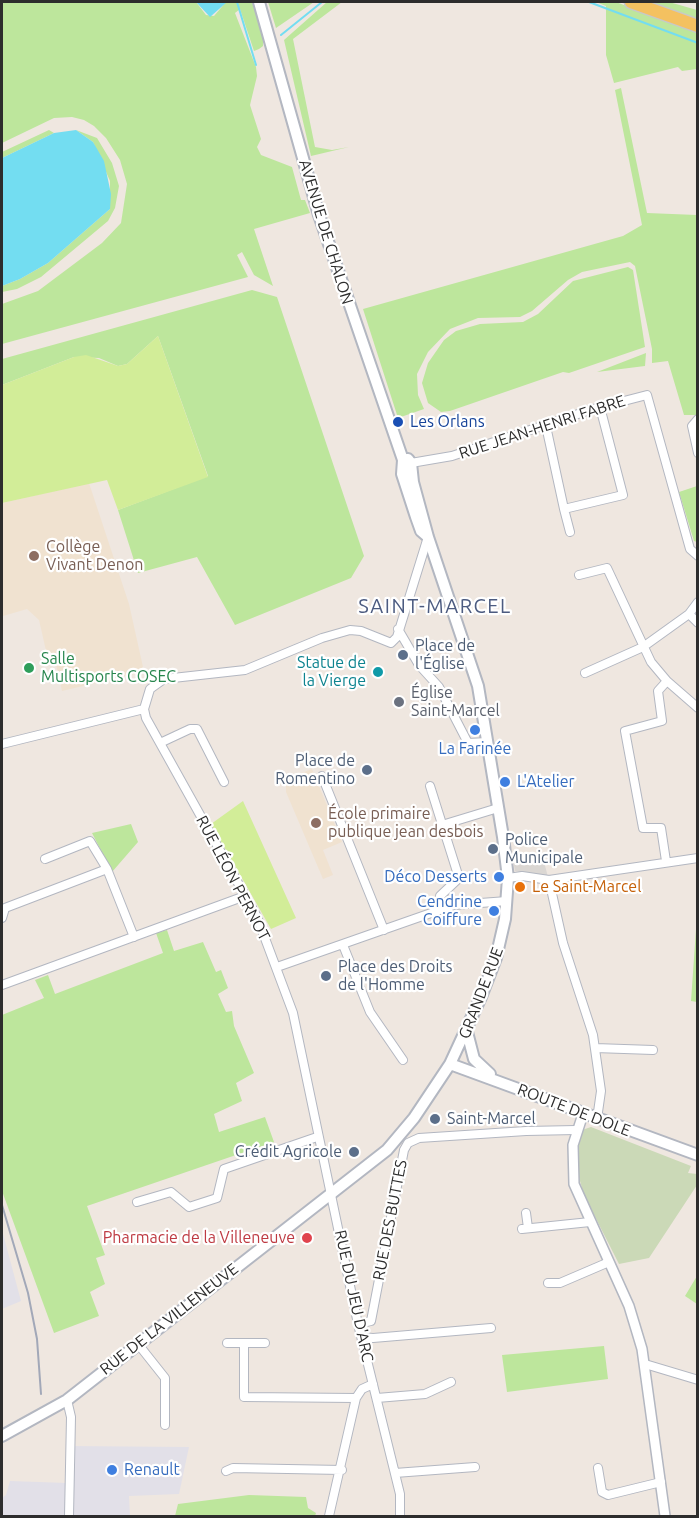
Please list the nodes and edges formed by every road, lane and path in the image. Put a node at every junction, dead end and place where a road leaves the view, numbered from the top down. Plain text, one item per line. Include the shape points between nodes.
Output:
1 (631, 2) edge
2 (261, 6) edge
3 (698, 26) edge
4 (600, 407) junction
5 (698, 419) edge
6 (546, 426) junction
7 (698, 453) edge
8 (406, 465) junction
9 (564, 509) junction
10 (570, 532) dead end
11 (428, 537) junction
12 (698, 556) edge
13 (579, 575) dead end
14 (698, 602) edge
15 (689, 614) junction
16 (698, 623) edge
17 (398, 629) junction
18 (643, 647) junction
19 (585, 673) dead end
20 (667, 681) junction
21 (145, 706) junction
22 (698, 708) edge
23 (488, 742) junction
24 (160, 743) junction
25 (2, 744) edge
26 (322, 776) dead end
27 (224, 782) dead end
28 (430, 786) dead end
29 (498, 808) junction
30 (442, 825) junction
31 (698, 858) edge
32 (45, 859) dead end
33 (666, 861) junction
34 (107, 869) junction
35 (508, 878) junction
36 (549, 880) junction
37 (245, 896) junction
38 (507, 901) junction
39 (442, 909) junction
40 (2, 918) edge
41 (384, 930) junction
42 (134, 937) junction
43 (343, 945) junction
44 (277, 967) junction
45 (2, 985) edge
46 (467, 1030) junction
47 (595, 1048) junction
48 (653, 1050) dead end
49 (404, 1060) dead end
50 (450, 1064) junction
51 (502, 1083) junction
52 (583, 1114) junction
53 (597, 1119) junction
54 (576, 1130) junction
55 (317, 1137) junction
56 (698, 1155) edge
57 (332, 1195) junction
58 (137, 1202) dead end
59 (526, 1213) dead end
60 (590, 1222) junction
61 (609, 1262) junction
62 (548, 1282) dead end
63 (358, 1324) junction
64 (491, 1328) dead end
65 (362, 1337) junction
66 (244, 1343) junction
67 (265, 1343) dead end
68 (138, 1344) junction
69 (227, 1344) dead end
70 (645, 1364) junction
71 (698, 1380) edge
72 (451, 1382) dead end
73 (373, 1384) junction
74 (356, 1398) junction
75 (377, 1398) junction
76 (67, 1400) junction
77 (165, 1425) dead end
78 (2, 1436) edge
79 (475, 1467) dead end
80 (598, 1468) dead end
81 (342, 1470) junction
82 (226, 1472) dead end
83 (395, 1473) junction
84 (661, 1482) junction
85 (69, 1516) edge
86 (329, 1516) edge
87 (400, 1516) edge
88 (665, 1516) edge

1 - 3 main road
2 - 8 main road, AVENUE DE CHALON via 319,214
4 - 6 street, RUE JEAN-HENRI FABRE
4 - 9 street via 623,495
4 - 12 street, RUE JEAN-HENRI FABRE via 647,395 690,549
5 - 7 street via 692,426
6 - 8 street, RUE JEAN-HENRI FABRE via 452,456
6 - 9 street
8 - 11 main road, GRANDE RUE
9 - 10 street
11 - 17 street
11 - 23 main road, GRANDE RUE via 478,686
13 - 18 street via 608,568
14 - 15 street
15 - 16 street
15 - 18 street
17 - 21 street via 391,643 350,630 244,670 159,681 150,689
17 - 23 street via 419,665 440,687 468,743
18 - 19 street
18 - 20 street
20 - 22 street
20 - 33 street via 658,691 662,721 625,731 643,828 661,828
21 - 24 street, RUE LÉON PERNOT via 146,718
21 - 25 street via 79,727
23 - 29 main road, GRANDE RUE
24 - 27 street via 197,729
24 - 37 street, RUE LÉON PERNOT
26 - 41 street
28 - 30 street
29 - 30 street
29 - 35 main road, GRANDE RUE
30 - 39 street via 459,878 440,896
31 - 33 street
32 - 34 street via 90,841
33 - 36 street
34 - 40 street via 4,908
34 - 42 street
35 - 36 street
35 - 38 main road, GRANDE RUE
36 - 47 street via 563,943
37 - 42 street
37 - 44 street, RUE LÉON PERNOT
38 - 39 street
38 - 46 main road, GRANDE RUE via 498,952
39 - 41 street
41 - 43 street
42 - 45 street
43 - 44 street
43 - 49 street via 370,1012
44 - 55 street, RUE LÉON PERNOT via 293,1013
46 - 50 main road, GRANDE RUE
46 - 51 main road via 474,1059
47 - 48 street
47 - 53 street via 601,1091
50 - 51 main road, ROUTE DE DOLE
50 - 57 main road, GRANDE RUE via 400,1137
51 - 52 main road, ROUTE DE DOLE
52 - 53 main road, ROUTE DE DOLE
52 - 54 street
53 - 56 main road, ROUTE DE DOLE
54 - 60 street via 572,1172
54 - 63 street, RUE DES BUTTES via 419,1138 408,1143 371,1321
55 - 57 street, RUE LÉON PERNOT
55 - 58 street via 224,1169 217,1198 189,1207 171,1192
57 - 63 street, RUE DU JEU D'ARC
57 - 68 main road, RUE DE LA VILLENEUVE
59 - 60 street via 525,1228
60 - 61 street
61 - 62 street via 560,1283
61 - 70 street via 629,1306
63 - 65 street, RUE DU JEU D'ARC
64 - 65 street
65 - 73 street, RUE DU JEU D'ARC
66 - 67 street
66 - 69 street
66 - 74 street via 244,1397
68 - 76 main road, RUE DE LA VILLENEUVE
68 - 77 street via 165,1378
70 - 71 street
70 - 84 street
72 - 75 street via 425,1394
73 - 74 street via 362,1389
73 - 75 street, RUE DU JEU D'ARC
74 - 81 street
75 - 83 street, RUE DU JEU D'ARC
76 - 78 main road, RUE DE LA VILLENEUVE
76 - 85 street via 71,1417
79 - 83 street
80 - 84 street via 602,1492 608,1495
81 - 82 street via 233,1468
81 - 86 street
83 - 87 street, RUE DU JEU D'ARC
84 - 88 street

